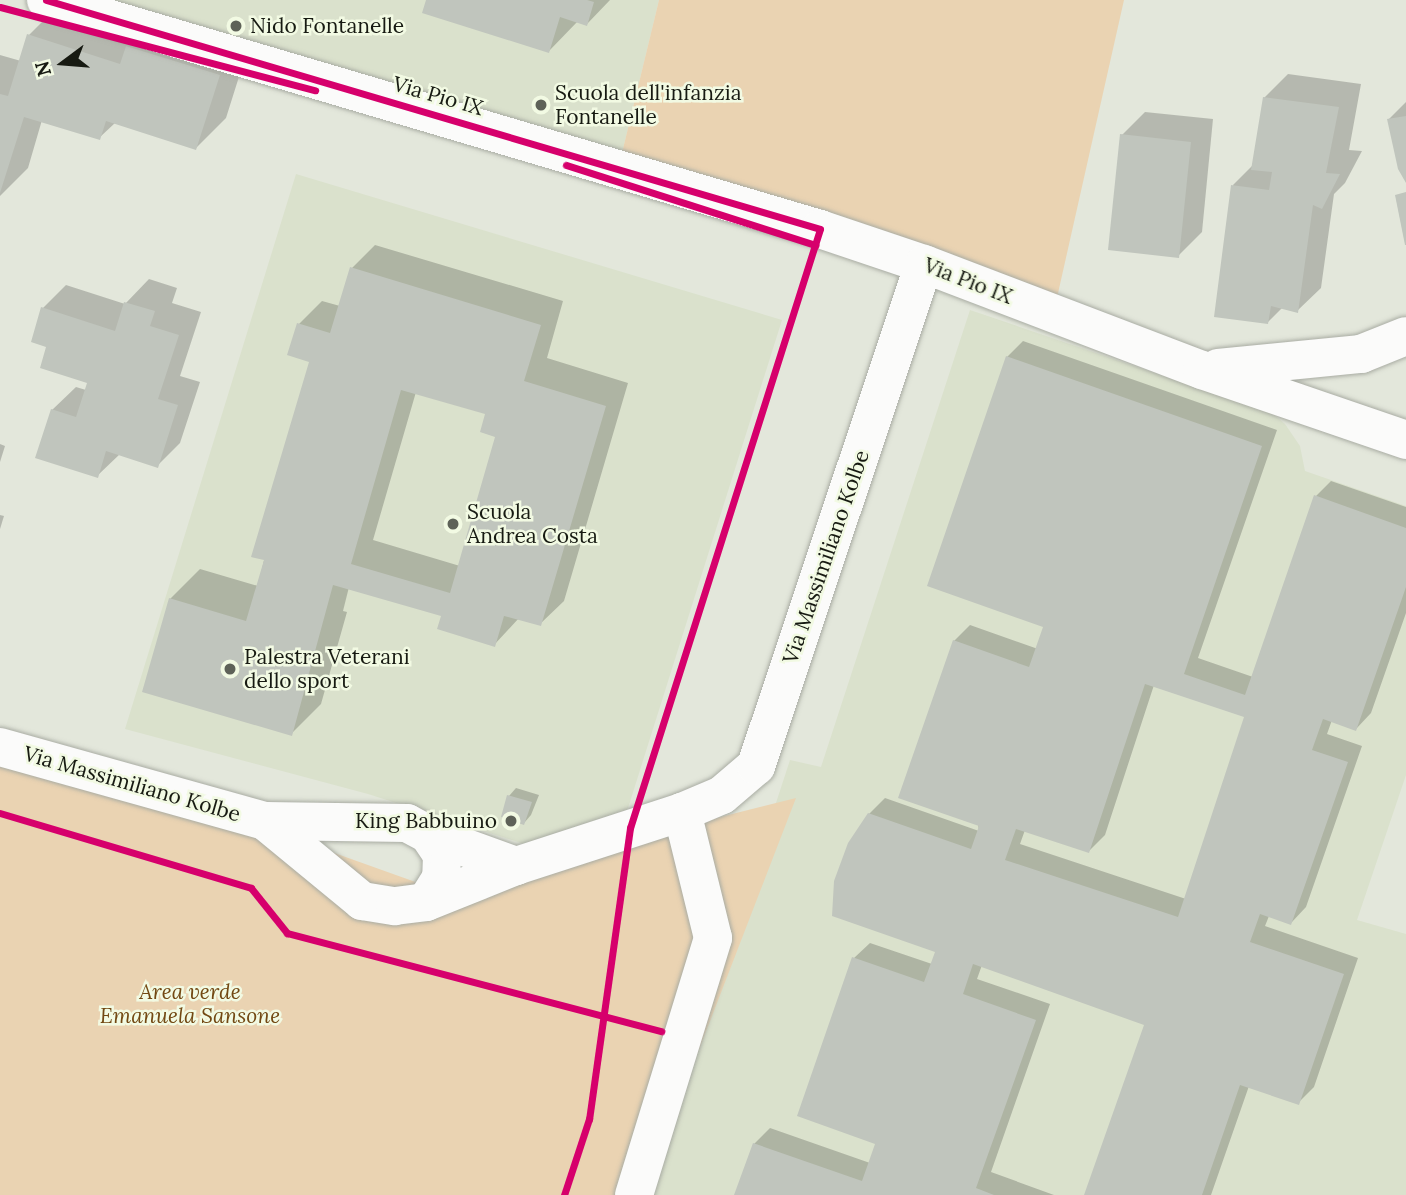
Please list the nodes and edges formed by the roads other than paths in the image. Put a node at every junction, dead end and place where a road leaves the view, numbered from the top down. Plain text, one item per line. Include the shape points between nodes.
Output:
1 (46, 0) edge
2 (924, 264) junction
3 (1406, 336) edge
4 (1202, 370) junction
5 (1406, 440) edge
6 (0, 747) edge
7 (682, 812) junction
8 (265, 821) junction
9 (428, 834) junction
10 (516, 866) junction
11 (426, 902) junction
12 (634, 1195) edge

1 - 2 street, Via Pio IX via 749,206
2 - 4 street, Via Pio IX
2 - 7 street, Via Massimiliano Kolbe via 756,766 722,795
3 - 4 street, Via Pio IX via 1361,354
4 - 5 street, Via Pio IX
6 - 8 street, Via Massimiliano Kolbe
7 - 10 street, Via Massimiliano Kolbe
7 - 12 street via 713,938
8 - 9 street, Via Massimiliano Kolbe via 407,824
8 - 11 street, Via Massimiliano Kolbe via 362,901 396,906
9 - 10 street, Via Massimiliano Kolbe
9 - 11 street via 442,855 441,878
10 - 11 street, Via Massimiliano Kolbe

